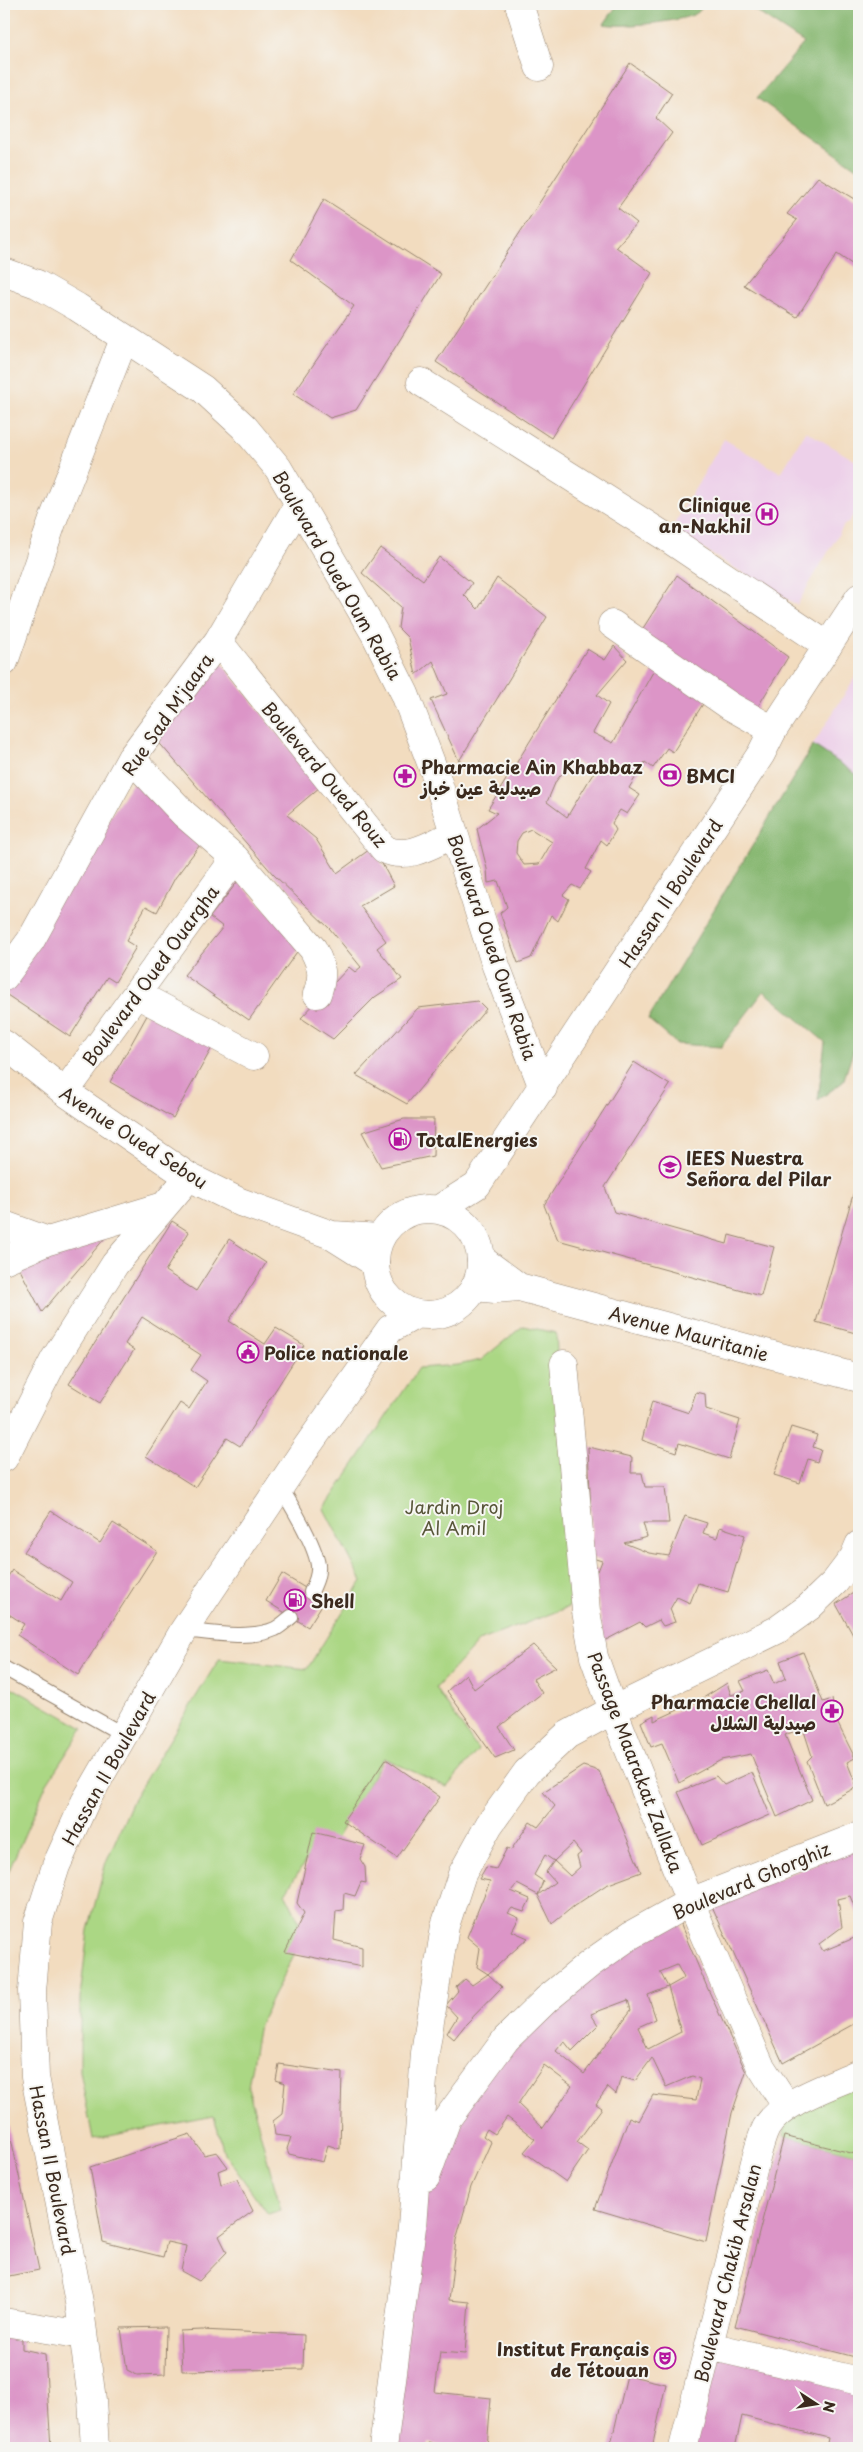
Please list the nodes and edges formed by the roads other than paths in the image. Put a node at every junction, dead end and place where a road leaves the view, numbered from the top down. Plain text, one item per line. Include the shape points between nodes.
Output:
1 (519, 4) edge
2 (540, 67) dead end
3 (4, 272) edge
4 (124, 339) junction
5 (421, 382) dead end
6 (300, 502) junction
7 (859, 598) edge
8 (612, 624) dead end
9 (218, 641) junction
10 (828, 646) junction
11 (4, 662) edge
12 (773, 730) junction
13 (132, 758) junction
14 (454, 834) junction
15 (235, 858) junction
16 (4, 977) edge
17 (317, 994) dead end
18 (138, 995) junction
19 (4, 1044) edge
20 (254, 1056) dead end
21 (543, 1088) junction
22 (65, 1092) junction
23 (189, 1177) junction
24 (477, 1185) junction
25 (161, 1207) junction
26 (439, 1209) junction
27 (4, 1225) edge
28 (48, 1241) junction
29 (478, 1247) junction
30 (378, 1250) junction
31 (4, 1260) edge
32 (475, 1287) junction
33 (519, 1287) junction
34 (391, 1300) junction
35 (417, 1314) junction
36 (390, 1330) junction
37 (564, 1364) dead end
38 (859, 1378) edge
39 (4, 1458) edge
40 (281, 1488) junction
41 (859, 1545) edge
42 (312, 1592) dead end
43 (292, 1617) dead end
44 (184, 1630) junction
45 (4, 1668) edge
46 (613, 1710) junction
47 (124, 1735) junction
48 (859, 1836) edge
49 (690, 1902) junction
50 (859, 2073) edge
51 (787, 2107) junction
52 (412, 2227) junction
53 (4, 2322) edge
54 (83, 2336) junction
55 (709, 2346) junction
56 (859, 2381) edge
57 (95, 2448) edge
58 (383, 2448) edge
59 (682, 2448) edge

1 - 2 street
3 - 4 street, Boulevard Oued Oum Rabia via 37,284
4 - 6 street, Boulevard Oued Oum Rabia via 203,389 244,427 278,468
4 - 11 street via 54,517
5 - 10 street via 666,537
6 - 9 street, Rue Sad M'jaara
6 - 14 street, Boulevard Oued Oum Rabia via 405,694
7 - 10 street, Hassan II Boulevard
8 - 12 street via 730,706
9 - 13 street, Rue Sad M'jaara
9 - 14 street, Boulevard Oued Rouz via 384,849 406,855
10 - 12 street, Hassan II Boulevard
12 - 21 street, Hassan II Boulevard via 761,754
13 - 15 street via 184,814
13 - 16 street, Rue Sad M'jaara via 31,940
14 - 21 street, Boulevard Oued Oum Rabia via 496,966
15 - 17 street via 313,949 322,967 323,979
15 - 18 street, Boulevard Oued Ouargha
18 - 20 street
18 - 22 street, Boulevard Oued Ouargha
19 - 22 street, Avenue Oued Sebou
21 - 24 street, Hassan II Boulevard
22 - 23 street, Avenue Oued Sebou
23 - 25 street
23 - 30 street, Avenue Oued Sebou via 240,1202
24 - 26 street, Hassan II Boulevard
24 - 29 street
25 - 28 street
25 - 39 street via 115,1264 54,1360
26 - 29 street via 459,1218
26 - 30 street via 416,1210 395,1220
27 - 28 street
28 - 31 street
29 - 32 street via 480,1274
29 - 33 street, Avenue Mauritanie
30 - 34 street via 377,1277
32 - 33 street, Avenue Mauritanie
32 - 35 street via 464,1301 450,1310 434,1315
33 - 38 street, Avenue Mauritanie
34 - 35 street via 402,1309
34 - 36 street
35 - 36 street, Hassan II Boulevard
36 - 40 street, Hassan II Boulevard
37 - 46 street, Passage Maarakat Zallaka via 586,1612 594,1657
40 - 42 lane via 318,1565
40 - 44 street, Hassan II Boulevard
41 - 46 street via 835,1582 809,1607 777,1630
43 - 44 lane via 276,1629 234,1635
44 - 47 street, Hassan II Boulevard
45 - 47 lane
46 - 49 street, Passage Maarakat Zallaka
46 - 52 street via 567,1735 527,1772 489,1825 462,1874 445,1926 425,2053
47 - 54 street, Hassan II Boulevard via 85,1802 56,1866 38,1922 32,1991 35,2077
48 - 49 street, Boulevard Ghorghiz
49 - 51 street, Passage Maarakat Zallaka via 760,2064
49 - 52 street, Boulevard Ghorghiz via 591,1963 506,2039 447,2119 433,2154
50 - 51 street, Boulevard Chakib Arsalan
51 - 55 street, Boulevard Chakib Arsalan via 774,2116 766,2129 754,2162
52 - 58 street
53 - 54 street
54 - 57 street, Hassan II Boulevard
55 - 56 street
55 - 59 street, Boulevard Chakib Arsalan

